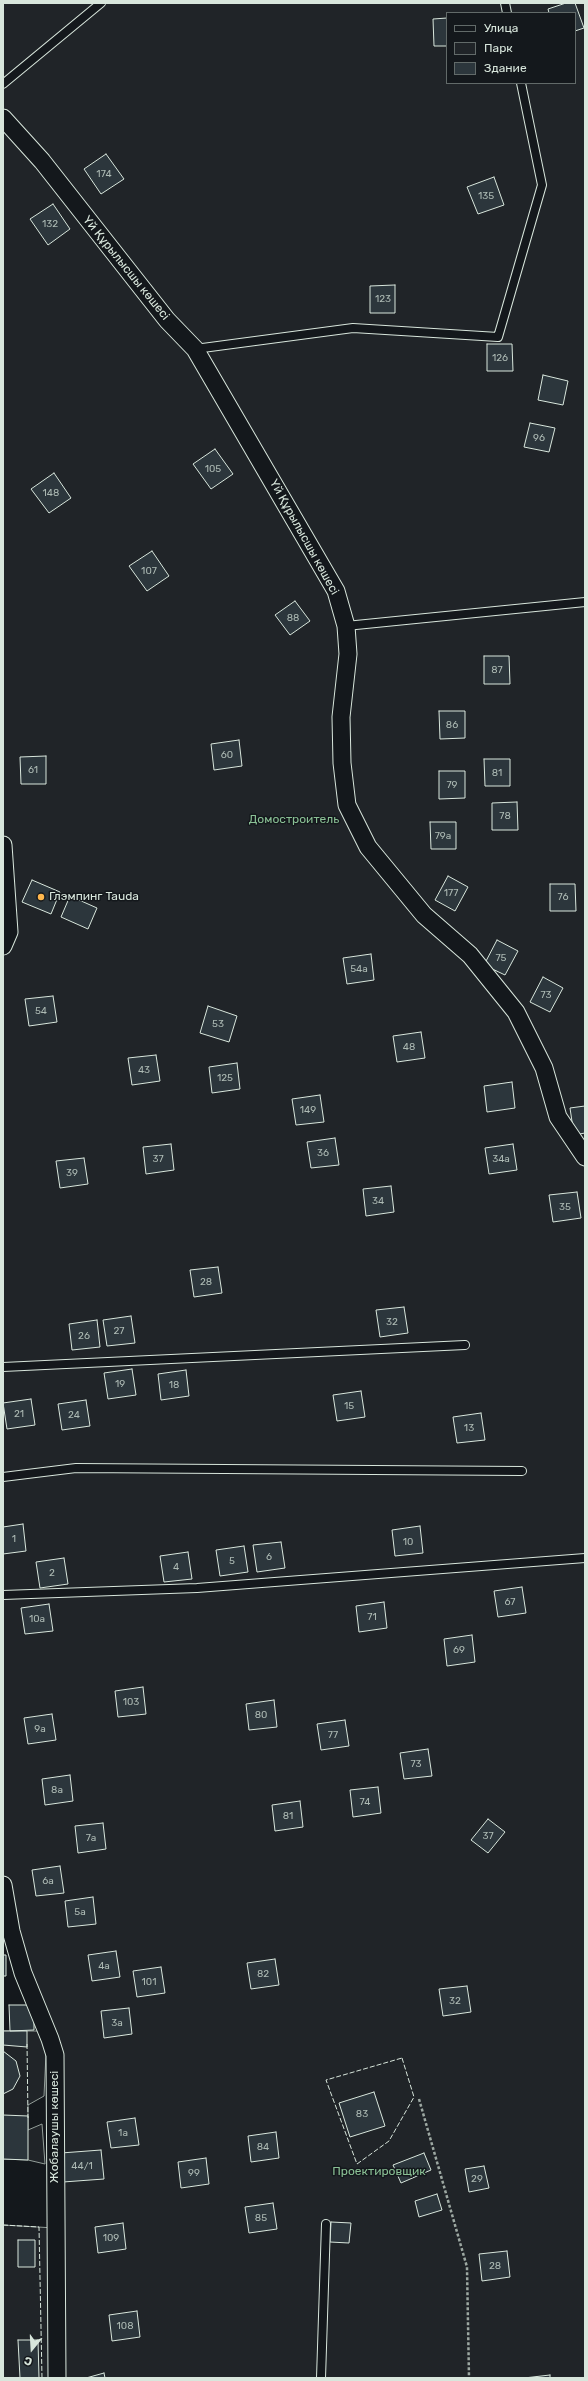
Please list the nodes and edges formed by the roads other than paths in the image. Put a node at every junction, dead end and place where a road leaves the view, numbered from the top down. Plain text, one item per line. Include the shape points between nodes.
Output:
1 (101, 3) edge
2 (3, 84) edge
3 (521, 84) edge
4 (3, 118) edge
5 (195, 349) junction
6 (585, 602) edge
7 (346, 626) junction
8 (3, 845) edge
9 (3, 946) edge
10 (585, 1157) edge
11 (465, 1345) dead end
12 (3, 1367) edge
13 (522, 1471) dead end
14 (3, 1477) edge
15 (585, 1558) edge
16 (3, 1594) edge
17 (3, 1885) edge
18 (326, 2224) dead end
19 (57, 2378) edge
20 (321, 2378) edge

1 - 2 lane
3 - 5 lane via 542,185 498,337 353,328
4 - 5 street, Үй Құрылысшы көшесі via 42,161 167,320
5 - 7 street, Үй Құрылысшы көшесі via 336,591
6 - 7 lane
7 - 10 street, Үй Құрылысшы көшесі via 348,654 341,717 346,805 373,854 424,915 470,955 516,1012 544,1068 558,1117
8 - 9 street via 9,932
11 - 12 lane
13 - 14 lane via 76,1468
15 - 16 lane via 197,1588
17 - 19 street, Жобалаушы көшесі via 11,1931 23,1973 55,2055
18 - 20 lane

